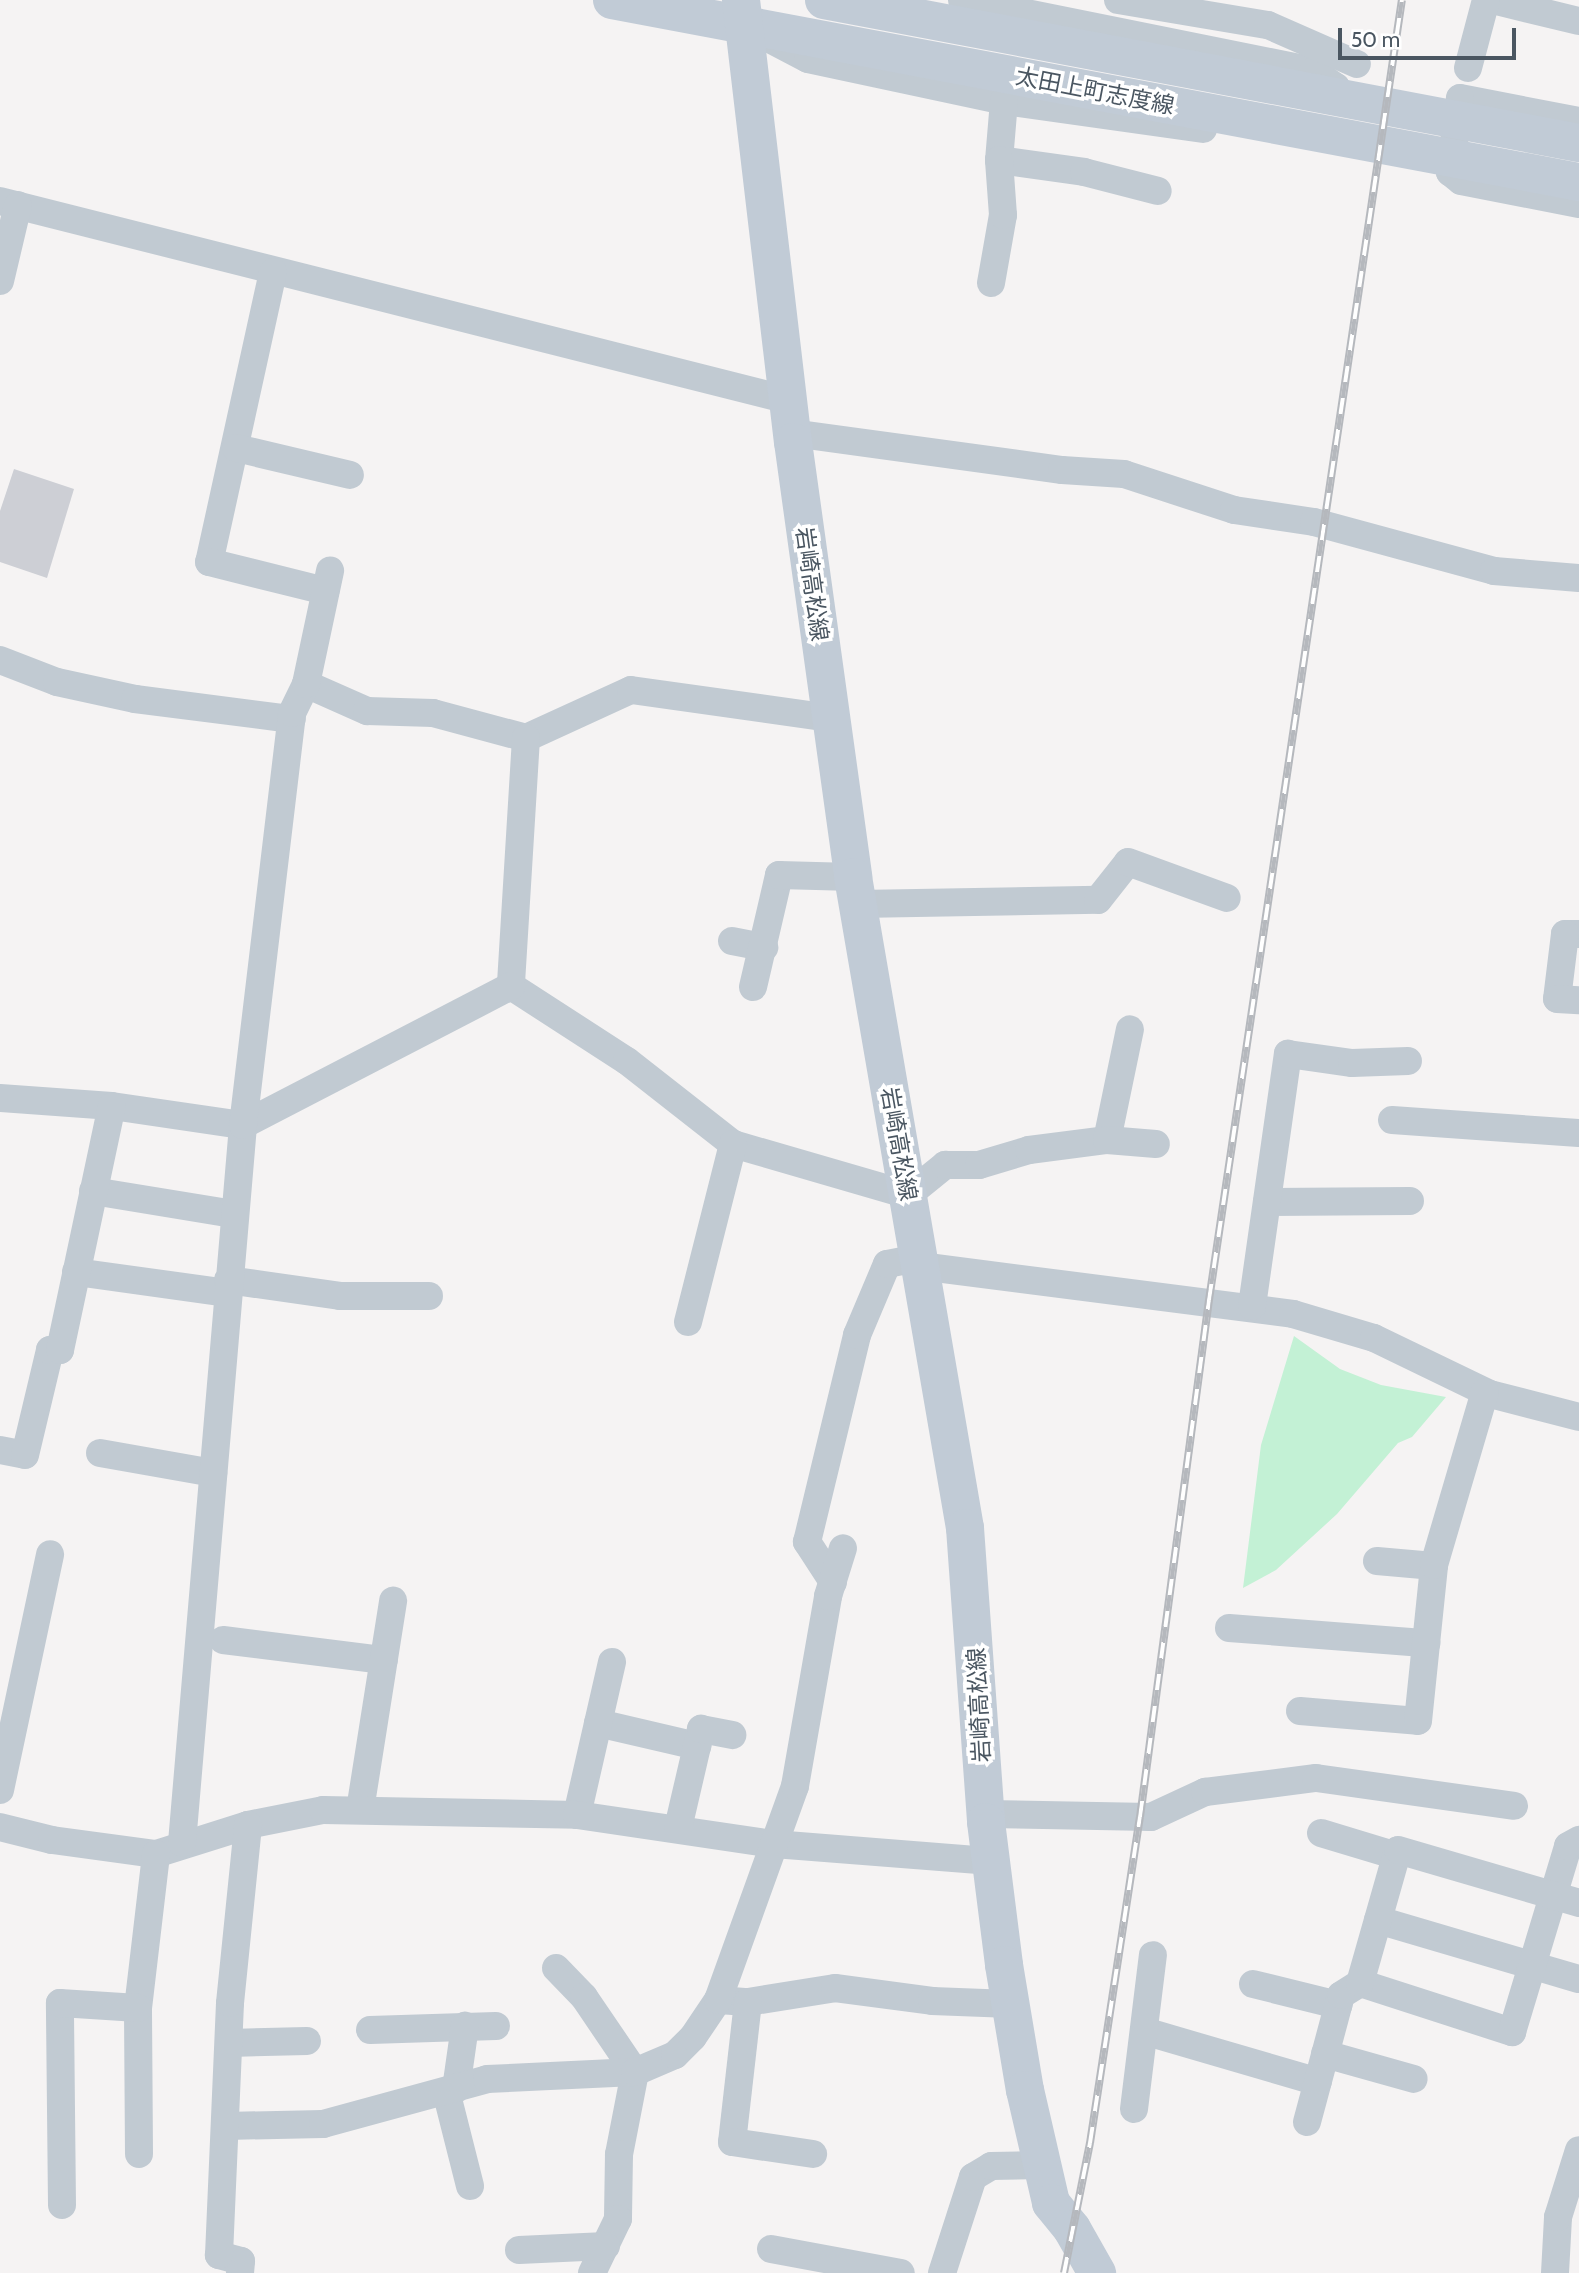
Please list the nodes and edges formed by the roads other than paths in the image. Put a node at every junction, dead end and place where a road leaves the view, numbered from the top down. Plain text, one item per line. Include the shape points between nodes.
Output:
1 (612, 0) edge
2 (824, 0) edge
3 (962, 0) edge
4 (1118, 0) edge
5 (1486, 0) edge
6 (1492, 0) edge
7 (742, 13) edge
8 (1203, 18) edge
9 (1579, 21) edge
10 (1357, 64) dead end
11 (1468, 68) dead end
12 (1004, 101) junction
13 (1579, 121) edge
14 (1579, 143) edge
15 (999, 160) junction
16 (1579, 182) edge
17 (1158, 191) dead end
18 (9, 203) edge
19 (1579, 204) edge
20 (273, 272) junction
21 (0, 281) edge
22 (991, 283) dead end
23 (790, 416) junction
24 (236, 448) junction
25 (350, 475) dead end
26 (1579, 578) edge
27 (0, 660) edge
28 (306, 684) junction
29 (831, 718) junction
30 (292, 719) junction
31 (526, 738) junction
32 (855, 891) junction
33 (1227, 898) dead end
34 (1579, 934) edge
35 (732, 941) dead end
36 (764, 947) junction
37 (511, 985) junction
38 (753, 987) dead end
39 (1579, 1000) edge
40 (1130, 1029) dead end
41 (1408, 1061) dead end
42 (0, 1098) edge
43 (111, 1105) junction
44 (1392, 1120) dead end
45 (243, 1125) junction
46 (1579, 1133) edge
47 (1107, 1140) junction
48 (733, 1144) junction
49 (1156, 1144) dead end
50 (93, 1191) junction
51 (908, 1195) junction
52 (1410, 1201) dead end
53 (1267, 1202) junction
54 (234, 1214) junction
55 (919, 1262) junction
56 (76, 1272) junction
57 (227, 1287) junction
58 (429, 1296) dead end
59 (1252, 1306) junction
60 (688, 1322) dead end
61 (1485, 1392) junction
62 (1579, 1417) edge
63 (0, 1450) edge
64 (100, 1453) dead end
65 (213, 1473) junction
66 (843, 1548) dead end
67 (50, 1554) dead end
68 (1377, 1561) dead end
69 (1434, 1566) junction
70 (833, 1582) junction
71 (393, 1601) dead end
72 (1229, 1628) dead end
73 (223, 1640) dead end
74 (1426, 1643) junction
75 (384, 1660) junction
76 (612, 1662) dead end
77 (12, 1678) edge
78 (1300, 1711) dead end
79 (598, 1724) junction
80 (732, 1735) dead end
81 (697, 1746) junction
82 (0, 1790) edge
83 (1514, 1806) dead end
84 (360, 1810) junction
85 (985, 1814) junction
86 (578, 1815) junction
87 (248, 1825) junction
88 (0, 1827) edge
89 (678, 1828) junction
90 (1321, 1833) dead end
91 (1579, 1840) edge
92 (182, 1843) junction
93 (774, 1844) junction
94 (156, 1854) junction
95 (1397, 1856) junction
96 (991, 1861) junction
97 (1566, 1899) edge
98 (1378, 1920) junction
99 (1153, 1955) dead end
100 (1532, 1966) junction
101 (556, 1968) dead end
102 (1579, 1979) edge
103 (1360, 1983) junction
104 (1253, 1984) dead end
105 (718, 2000) junction
106 (748, 2002) junction
107 (1011, 2004) junction
108 (1338, 2005) junction
109 (138, 2008) junction
110 (465, 2026) junction
111 (496, 2026) dead end
112 (370, 2030) dead end
113 (1144, 2031) junction
114 (306, 2041) dead end
115 (229, 2043) junction
116 (1325, 2054) junction
117 (635, 2072) junction
118 (1414, 2079) dead end
119 (1318, 2082) junction
120 (451, 2090) junction
121 (1134, 2109) dead end
122 (1307, 2122) dead end
123 (226, 2126) junction
124 (1579, 2150) edge
125 (138, 2154) dead end
126 (813, 2154) dead end
127 (1041, 2165) junction
128 (470, 2186) dead end
129 (1572, 2190) edge
130 (62, 2205) dead end
131 (606, 2246) junction
132 (771, 2249) dead end
133 (519, 2250) dead end
134 (848, 2268) edge
135 (240, 2273) edge
136 (592, 2273) edge
137 (901, 2273) edge
138 (942, 2273) edge
139 (1097, 2273) edge
140 (1555, 2273) edge

1 - 7 main road, 太田上町志度線
2 - 14 main road, 太田上町志度線
3 - 12 street via 1313,71 1336,88 1323,142 1304,150 1182,120
4 - 8 street
5 - 11 street
6 - 9 street
7 - 12 street via 808,59
7 - 16 main road, 太田上町志度線 via 1141,99
7 - 23 main road, 岩崎高松線
8 - 10 street via 1286,30
12 - 15 street
13 - 19 street via 1460,98 1450,172 1461,181
15 - 17 street via 1084,172
15 - 22 street via 1003,215
18 - 20 street
18 - 21 street
20 - 23 street
20 - 24 street via 245,383
23 - 26 street via 1049,468 1124,474 1234,510 1314,522 1494,571
23 - 29 main road, 岩崎高松線
24 - 25 street
24 - 28 street via 209,562 327,581
27 - 30 street via 57,682 135,699
28 - 30 street
28 - 31 street via 367,711 433,713
29 - 31 street via 631,690
29 - 32 main road, 岩崎高松線
30 - 45 street
31 - 37 street
32 - 33 street via 1098,900 1128,862
32 - 36 street via 779,875
32 - 51 main road, 岩崎高松線
34 - 39 street via 1565,934 1557,999
35 - 36 street
36 - 38 street
37 - 45 street
37 - 48 street via 627,1061
40 - 47 street
41 - 53 street via 1352,1063 1288,1054
42 - 43 street
43 - 45 street
43 - 50 street
44 - 46 street
45 - 54 street
47 - 49 street
47 - 51 street via 1029,1150 979,1165 945,1165
48 - 51 street
48 - 60 street
50 - 54 street
50 - 56 street
51 - 55 main road, 岩崎高松線
52 - 53 street
53 - 59 street
54 - 57 street
55 - 59 street
55 - 70 street via 887,1264 857,1335 807,1542
55 - 85 main road, 岩崎高松線 via 973,1588
56 - 57 street
56 - 63 street via 60,1350 50,1350 25,1455
57 - 58 street via 340,1296
57 - 65 street
59 - 61 street via 1374,1338
61 - 62 street
61 - 69 street
64 - 65 street
65 - 92 street
66 - 70 street
67 - 77 street
68 - 69 street
69 - 74 street
70 - 93 street via 795,1786
71 - 75 street
72 - 74 street
73 - 75 street
74 - 78 street via 1418,1721
75 - 84 street
76 - 79 street
77 - 82 street
79 - 81 street
79 - 86 street
80 - 81 street via 701,1729
81 - 89 street
83 - 85 street via 1316,1778 1205,1792 1151,1817
84 - 86 street
84 - 87 street via 323,1810
85 - 96 main road, 岩崎高松線
86 - 89 street
87 - 92 street
87 - 115 street
88 - 94 street via 52,1840
89 - 93 street
90 - 95 street
91 - 97 street via 1568,1846
92 - 94 street
93 - 96 street
93 - 105 street
94 - 109 street
95 - 97 street via 1398,1850
95 - 98 street
96 - 107 main road, 岩崎高松線
97 - 100 street
98 - 100 street
98 - 103 street
99 - 113 street
100 - 102 street
100 - 103 street via 1513,2032
101 - 117 street via 584,1997
103 - 108 street via 1341,1995
104 - 108 street
105 - 106 street
105 - 117 street via 694,2037 675,2055
106 - 107 street via 835,1988 932,2001
106 - 126 street via 732,2142
107 - 127 main road, 岩崎高松線
108 - 116 street
109 - 125 street
109 - 130 street via 60,2003
110 - 111 street
110 - 112 street
110 - 120 street
113 - 119 street
113 - 121 street
114 - 115 street
115 - 123 street
116 - 118 street
116 - 119 street
117 - 120 street via 487,2079
117 - 131 street via 620,2154 618,2219
119 - 122 street
120 - 123 street via 323,2124
120 - 128 street
123 - 135 street via 219,2255 241,2261
124 - 129 street
127 - 138 street via 991,2166 973,2177
127 - 139 main road, 岩崎高松線 via 1051,2203
129 - 140 street
131 - 133 street
131 - 136 street
132 - 134 street
134 - 137 street

